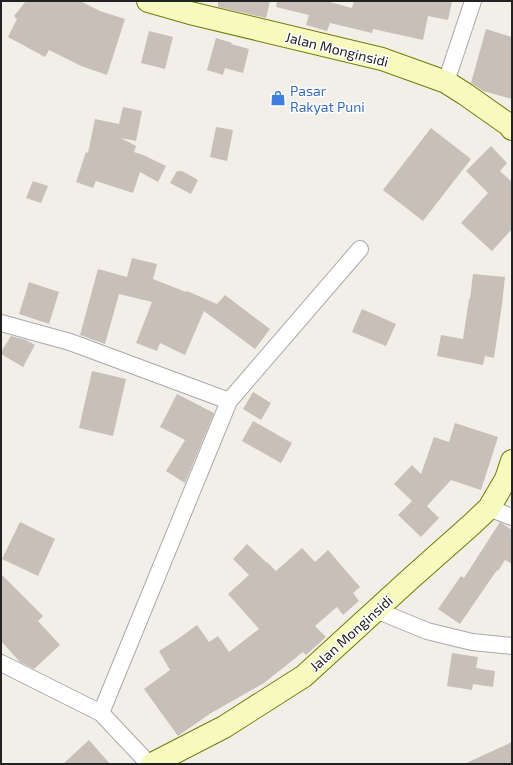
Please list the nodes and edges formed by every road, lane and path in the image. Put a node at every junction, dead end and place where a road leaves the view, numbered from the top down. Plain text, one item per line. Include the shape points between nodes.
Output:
1 (148, 1) edge
2 (473, 1) edge
3 (446, 82) junction
4 (511, 127) edge
5 (360, 249) dead end
6 (1, 323) edge
7 (229, 401) junction
8 (512, 461) edge
9 (489, 508) junction
10 (512, 517) edge
11 (376, 610) junction
12 (512, 646) edge
13 (1, 663) edge
14 (101, 713) junction
15 (150, 764) edge

1 - 3 street, Jalan Monginsidi via 382,59
2 - 3 street
3 - 4 street, Jalan Monginsidi
5 - 7 street
6 - 7 street via 70,342
7 - 14 street
8 - 9 street, Jalan Monginsidi via 506,479
9 - 10 street
9 - 11 street, Jalan Monginsidi
11 - 12 street via 427,631 472,642
11 - 15 street, Jalan Monginsidi via 304,676 224,727
13 - 14 street
14 - 15 street

